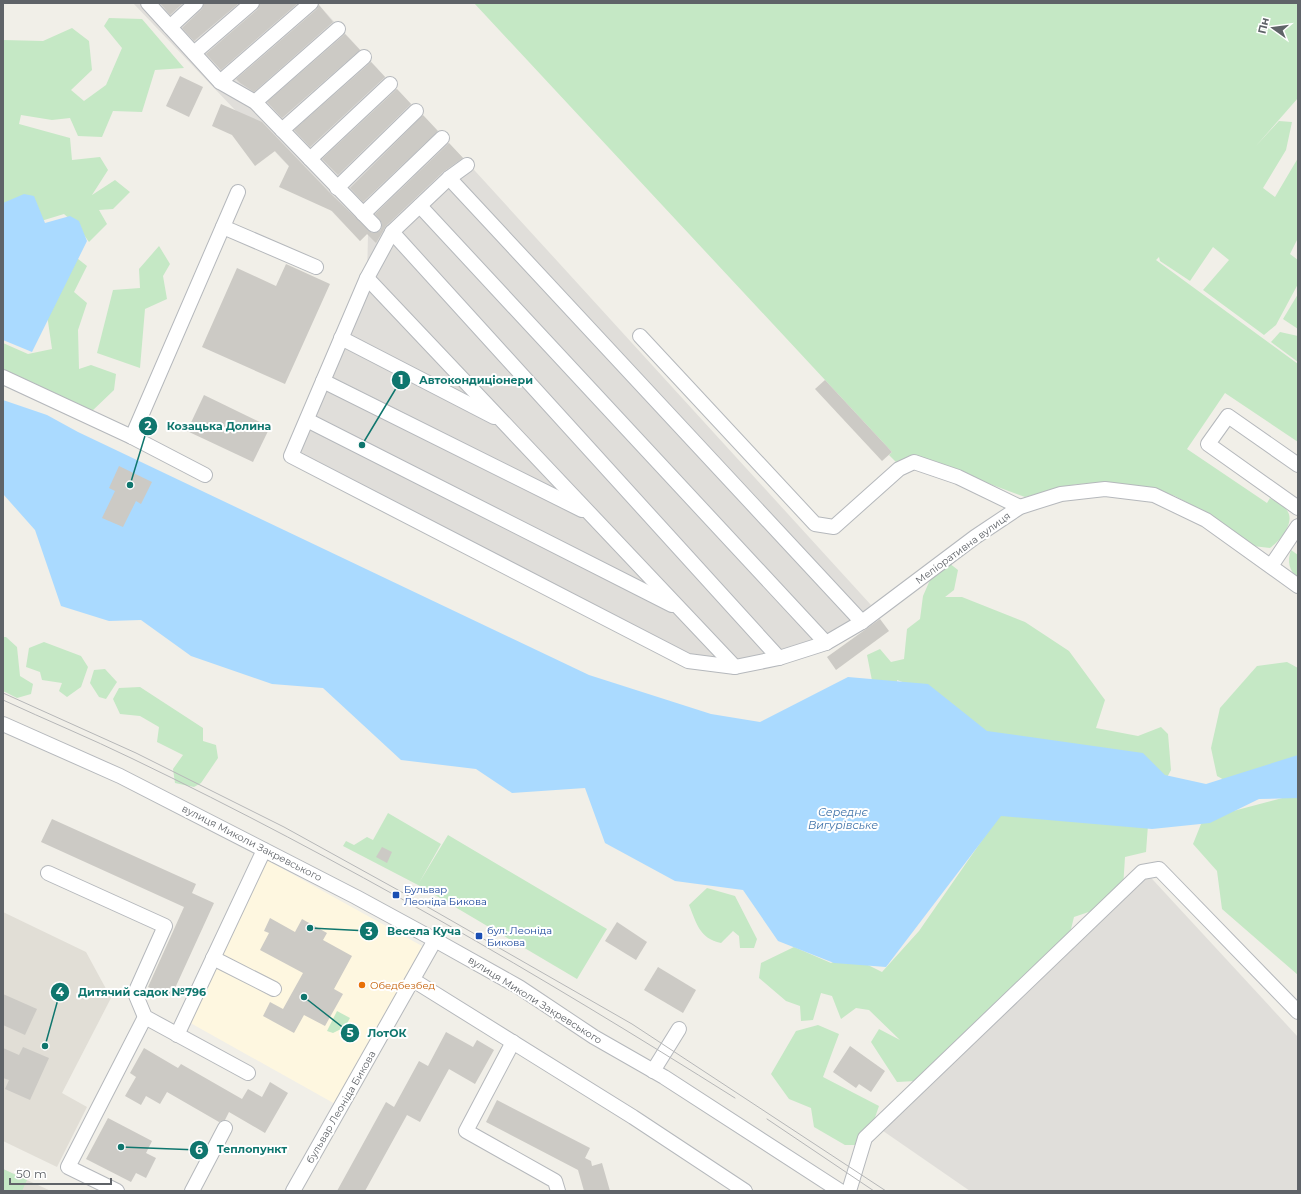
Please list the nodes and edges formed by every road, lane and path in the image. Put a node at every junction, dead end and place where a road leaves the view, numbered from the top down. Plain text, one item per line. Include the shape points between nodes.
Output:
1 (148, 3) edge
2 (196, 3) edge
3 (252, 3) edge
4 (311, 3) edge
5 (170, 27) junction
6 (338, 29) dead end
7 (194, 53) junction
8 (364, 57) dead end
9 (220, 82) junction
10 (390, 84) dead end
11 (255, 102) junction
12 (416, 111) dead end
13 (282, 130) junction
14 (442, 138) dead end
15 (310, 159) junction
16 (467, 165) dead end
17 (450, 178) junction
18 (338, 188) junction
19 (238, 192) dead end
20 (420, 206) junction
21 (363, 214) junction
22 (374, 225) dead end
23 (223, 227) junction
24 (392, 232) junction
25 (316, 267) dead end
26 (367, 278) junction
27 (640, 336) dead end
28 (341, 338) junction
29 (3, 377) edge
30 (323, 381) junction
31 (307, 420) junction
32 (503, 421) junction
33 (132, 437) junction
34 (1298, 466) edge
35 (205, 475) dead end
36 (1020, 507) junction
37 (1298, 508) edge
38 (591, 514) junction
39 (1298, 526) edge
40 (1271, 566) junction
41 (1298, 586) edge
42 (682, 610) junction
43 (862, 622) junction
44 (826, 643) junction
45 (779, 658) junction
46 (735, 667) junction
47 (3, 724) edge
48 (264, 850) junction
49 (48, 873) dead end
50 (435, 940) junction
51 (213, 958) junction
52 (413, 980) junction
53 (274, 989) dead end
54 (1298, 1012) edge
55 (145, 1017) junction
56 (679, 1028) dead end
57 (177, 1035) junction
58 (513, 1042) junction
59 (654, 1071) junction
60 (248, 1073) dead end
61 (225, 1128) dead end
62 (117, 1191) edge
63 (192, 1191) edge
64 (293, 1191) edge
65 (558, 1191) edge
66 (745, 1191) edge
67 (840, 1191) edge
68 (848, 1191) edge

1 - 5 street
2 - 5 street
3 - 7 street
4 - 9 street
5 - 7 street
6 - 11 street
7 - 9 street
8 - 13 street
9 - 11 street
10 - 15 street
11 - 13 street
12 - 18 street
13 - 15 street
14 - 21 street
15 - 18 street
16 - 17 street
17 - 20 street
17 - 43 street
18 - 21 street
19 - 23 street
20 - 24 street
20 - 44 street
21 - 22 street
23 - 25 street
23 - 33 street
24 - 26 street
24 - 45 street
26 - 28 street
26 - 32 street
27 - 36 street via 815,524 834,526 899,469 914,462 958,477
28 - 30 street
28 - 32 street
29 - 33 street
30 - 31 street
30 - 38 street
31 - 42 street
31 - 46 street, Меліоративна вулиця via 291,456 688,661
32 - 38 street
33 - 35 street
34 - 37 street via 1228,416 1208,444
36 - 40 street, Меліоративна вулиця via 1061,494 1105,489 1154,496 1206,520
36 - 43 street, Меліоративна вулиця via 975,537
38 - 42 street
39 - 40 street
40 - 41 street, Меліоративна вулиця
42 - 46 street
43 - 44 street, Меліоративна вулиця
44 - 45 street, Меліоративна вулиця
45 - 46 street, Меліоративна вулиця
47 - 48 street, вулиця Миколи Закревського via 120,776
48 - 50 street, вулиця Миколи Закревського
48 - 51 street
49 - 55 street via 166,926 135,993
50 - 52 street, бульвар Леоніда Бикова
50 - 59 street, вулиця Миколи Закревського
51 - 53 street
51 - 57 street
52 - 58 street
52 - 64 street, бульвар Леоніда Бикова
54 - 68 street via 1159,869 1142,872 865,1138
55 - 57 street
55 - 62 street via 68,1167
56 - 59 street
57 - 60 street
58 - 65 street via 466,1131 555,1181
58 - 66 street
59 - 67 street, вулиця Миколи Закревського
61 - 63 street

